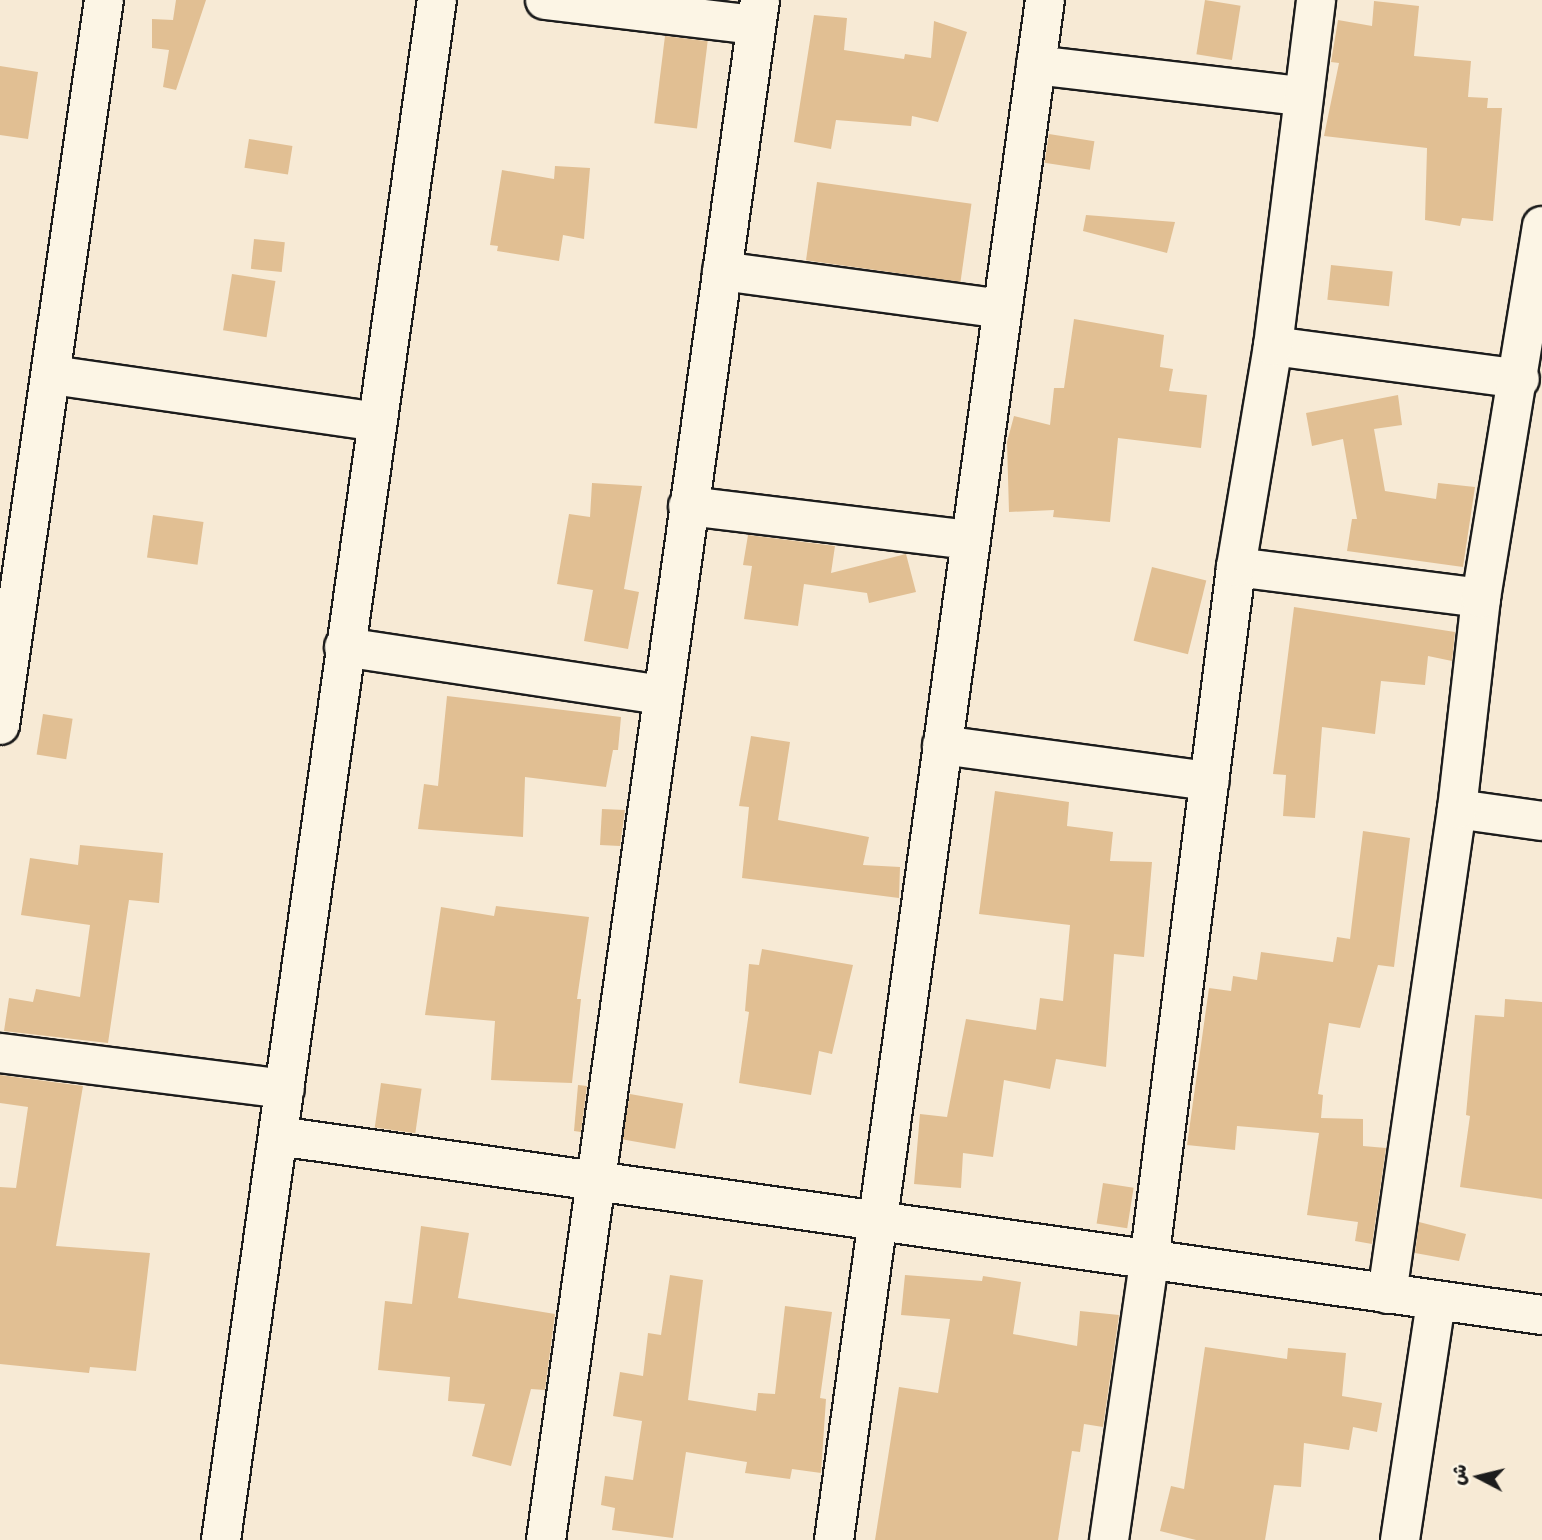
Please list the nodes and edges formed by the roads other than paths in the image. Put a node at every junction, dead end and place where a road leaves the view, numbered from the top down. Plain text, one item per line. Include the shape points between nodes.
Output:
1 (104, 0) edge
2 (437, 0) edge
3 (545, 0) edge
4 (1045, 0) edge
5 (1316, 0) edge
6 (758, 13) edge
7 (1036, 65) junction
8 (1301, 96) junction
9 (1542, 226) edge
10 (722, 271) junction
11 (1002, 309) junction
12 (1273, 346) junction
13 (52, 375) junction
14 (1520, 379) junction
15 (377, 422) junction
16 (688, 506) junction
17 (970, 540) junction
18 (1236, 567) junction
19 (11, 578) edge
20 (1481, 598) junction
21 (344, 647) junction
22 (661, 695) junction
23 (0, 725) edge
24 (942, 745) junction
25 (1210, 781) junction
26 (1457, 809) junction
27 (1542, 821) edge
28 (0, 1053) edge
29 (285, 1089) junction
30 (278, 1136) junction
31 (595, 1180) junction
32 (878, 1224) junction
33 (1149, 1262) junction
34 (1387, 1294) junction
35 (1436, 1301) junction
36 (1542, 1315) edge
37 (222, 1540) edge
38 (546, 1540) edge
39 (834, 1540) edge
40 (1109, 1540) edge
41 (1400, 1540) edge

1 - 13 street
2 - 15 street
3 - 6 street
4 - 7 street
5 - 8 street
6 - 10 street
7 - 8 street
7 - 11 street
8 - 12 street
9 - 14 street
10 - 11 street
10 - 16 street
11 - 17 street
12 - 14 street
12 - 18 street
13 - 15 street
13 - 19 street
14 - 20 street
15 - 21 street
16 - 17 street
16 - 22 street
17 - 24 street
18 - 20 street
18 - 25 street
19 - 23 street
20 - 26 street
21 - 22 street
21 - 29 street
22 - 31 street
24 - 25 street
24 - 32 street
25 - 33 street
26 - 27 street
26 - 34 street
28 - 29 street
29 - 30 street
30 - 31 street
30 - 37 street
31 - 32 street
31 - 38 street
32 - 33 street
32 - 39 street
33 - 34 street
33 - 40 street
34 - 35 street
35 - 36 street
35 - 41 street

